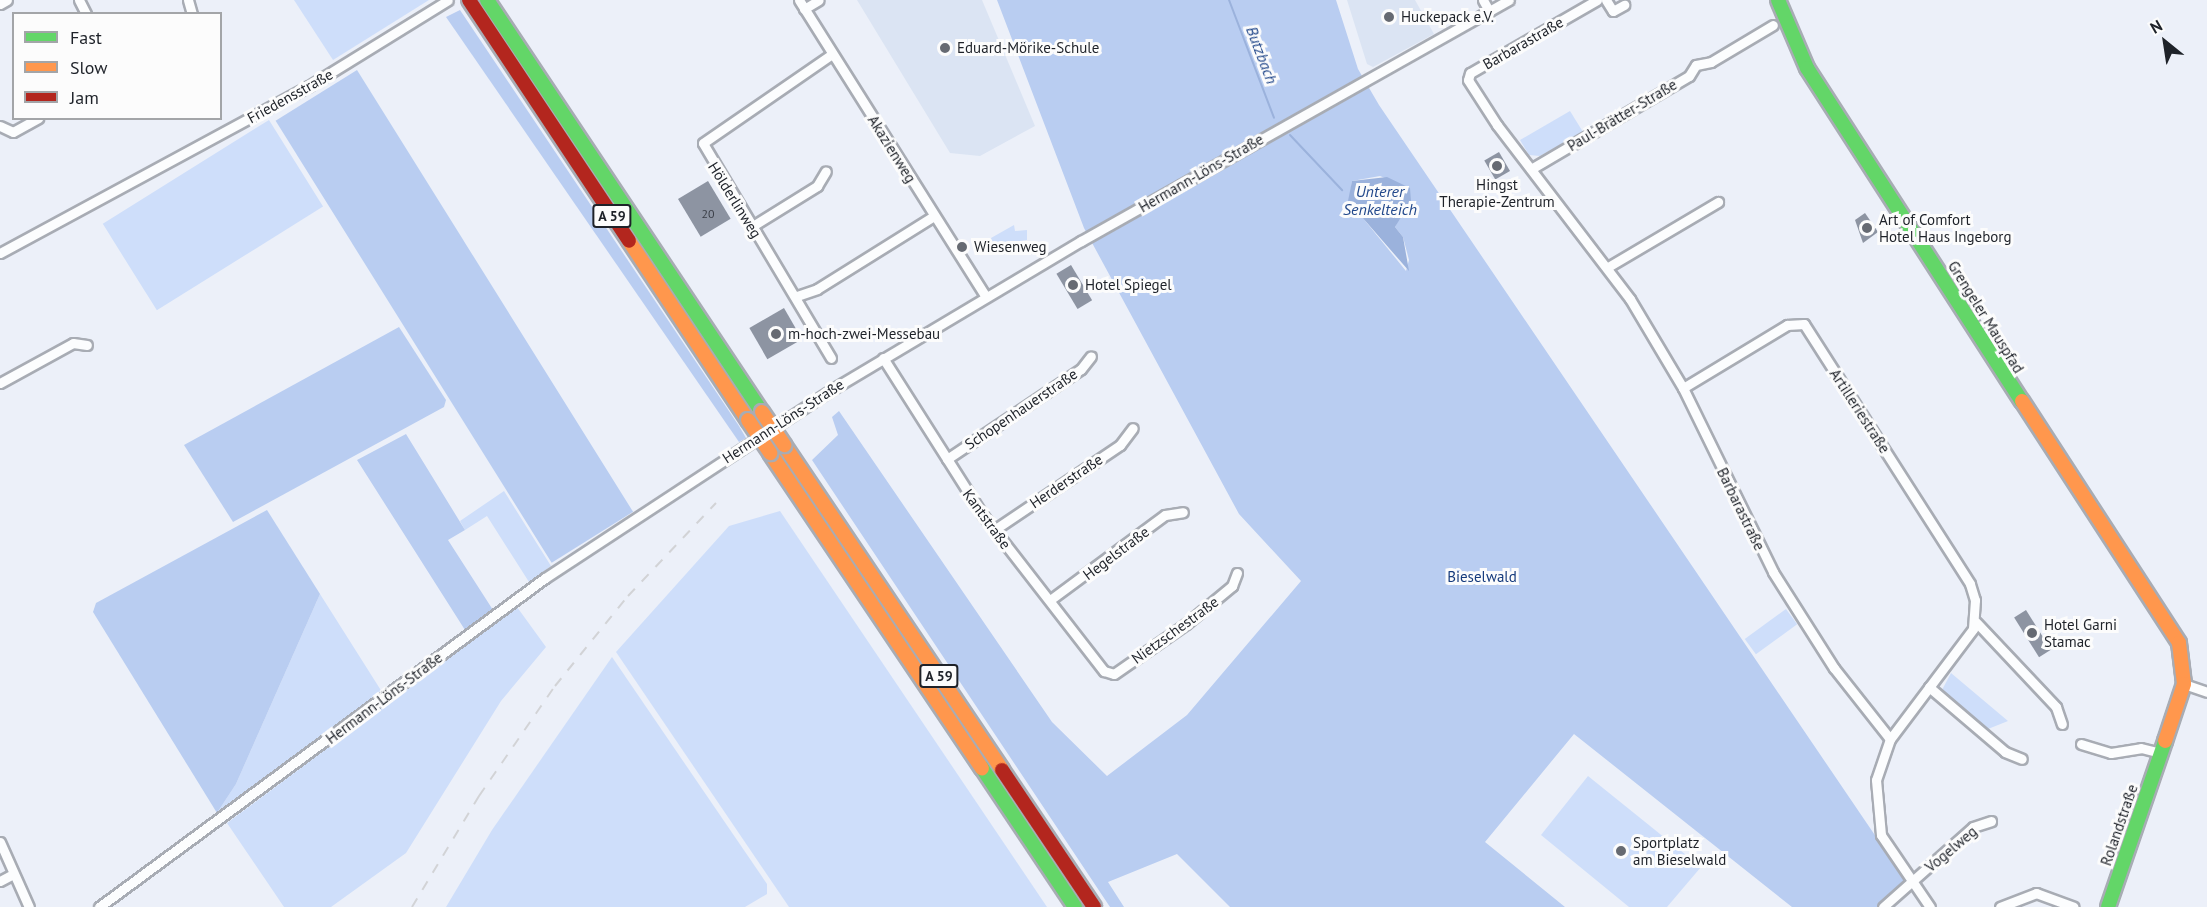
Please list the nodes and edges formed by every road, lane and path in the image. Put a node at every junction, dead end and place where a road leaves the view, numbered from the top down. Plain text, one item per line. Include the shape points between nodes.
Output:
1 (7, 0) edge
2 (448, 0) edge
3 (799, 0) edge
4 (819, 0) edge
5 (1483, 0) edge
6 (1509, 0) edge
7 (1597, 0) edge
8 (1606, 0) edge
9 (1778, 0) edge
10 (488, 2) edge
11 (0, 4) edge
12 (1624, 5) dead end
13 (473, 6) edge
14 (804, 9) junction
15 (1489, 11) junction
16 (1773, 25) dead end
17 (832, 54) junction
18 (32, 120) edge
19 (3, 129) edge
20 (1531, 169) junction
21 (826, 171) dead end
22 (1718, 202) dead end
23 (934, 216) junction
24 (752, 227) junction
25 (0, 253) edge
26 (1608, 267) junction
27 (797, 296) junction
28 (986, 297) junction
29 (87, 345) dead end
30 (1090, 356) dead end
31 (831, 358) dead end
32 (883, 358) junction
33 (0, 383) edge
34 (1683, 388) junction
35 (1133, 428) dead end
36 (947, 459) junction
37 (1183, 512) dead end
38 (994, 530) junction
39 (1237, 573) dead end
40 (1050, 600) junction
41 (1976, 622) junction
42 (2179, 643) joint
43 (1104, 671) joint
44 (2184, 684) junction
45 (1929, 687) junction
46 (2207, 692) edge
47 (2062, 724) dead end
48 (1890, 740) junction
49 (2081, 744) dead end
50 (2161, 753) junction
51 (2022, 759) dead end
52 (1991, 821) dead end
53 (0, 842) edge
54 (13, 874) junction
55 (0, 881) edge
56 (1913, 881) junction
57 (29, 907) edge
58 (99, 907) edge
59 (1075, 907) edge
60 (1094, 907) edge
61 (1883, 907) edge
62 (1930, 907) edge
63 (2000, 907) edge
64 (2074, 907) edge
65 (2108, 907) edge

1 - 11 street
2 - 25 street, Friedensstraße via 309,86
3 - 14 street, Akazienweg
4 - 14 street
5 - 15 street
6 - 15 street, Hermann-Löns-Straße
7 - 20 street, Barbarastraße via 1470,73 1468,80 1492,118
8 - 12 street via 1613,11
9 - 42 main road, Grengeler Mauspfad via 1807,68
10 - 60 main road, A 59, bridge
13 - 59 main road, A 59, bridge
14 - 17 street, Akazienweg
15 - 28 street, Hermann-Löns-Straße
16 - 20 street, Paul-Brätter-Straße via 1711,62 1696,65 1689,75
17 - 23 street, Akazienweg
17 - 24 street, Hölderlinweg via 703,143
18 - 19 street
20 - 26 street, Barbarastraße
21 - 24 street via 817,186
22 - 26 street
23 - 27 street via 817,289
23 - 28 street, Akazienweg
24 - 27 street, Hölderlinweg
26 - 34 street, Barbarastraße
27 - 31 street, Hölderlinweg
28 - 32 street, Hermann-Löns-Straße
29 - 33 street via 73,344
30 - 36 street, Schopenhauerstraße via 1081,369
32 - 36 street, Kantstraße
32 - 58 street, Hermann-Löns-Straße via 545,578
34 - 41 street, Artilleriestraße via 1787,325 1804,324 1970,584
34 - 48 street, Barbarastraße via 1773,572 1834,668
35 - 38 street, Herderstraße via 1120,445
36 - 38 street, Kantstraße
37 - 40 street, Hegelstraße via 1165,515
38 - 40 street, Kantstraße
39 - 43 street, Nietzschestraße via 1232,586 1186,624 1114,674
40 - 43 street, Kantstraße
41 - 45 street
41 - 47 street via 2056,708
42 - 44 main road, Rolandstraße
44 - 46 street
44 - 50 main road, Rolandstraße
45 - 48 street
45 - 51 street via 2006,752
48 - 56 street via 1876,780 1881,835
49 - 50 street via 2111,753 2141,748
50 - 65 main road, Rolandstraße
52 - 56 street, Vogelweg via 1973,826
53 - 54 street
54 - 55 street
54 - 57 street
56 - 61 street, Vogelweg
56 - 62 street
63 - 64 street via 2036,893

